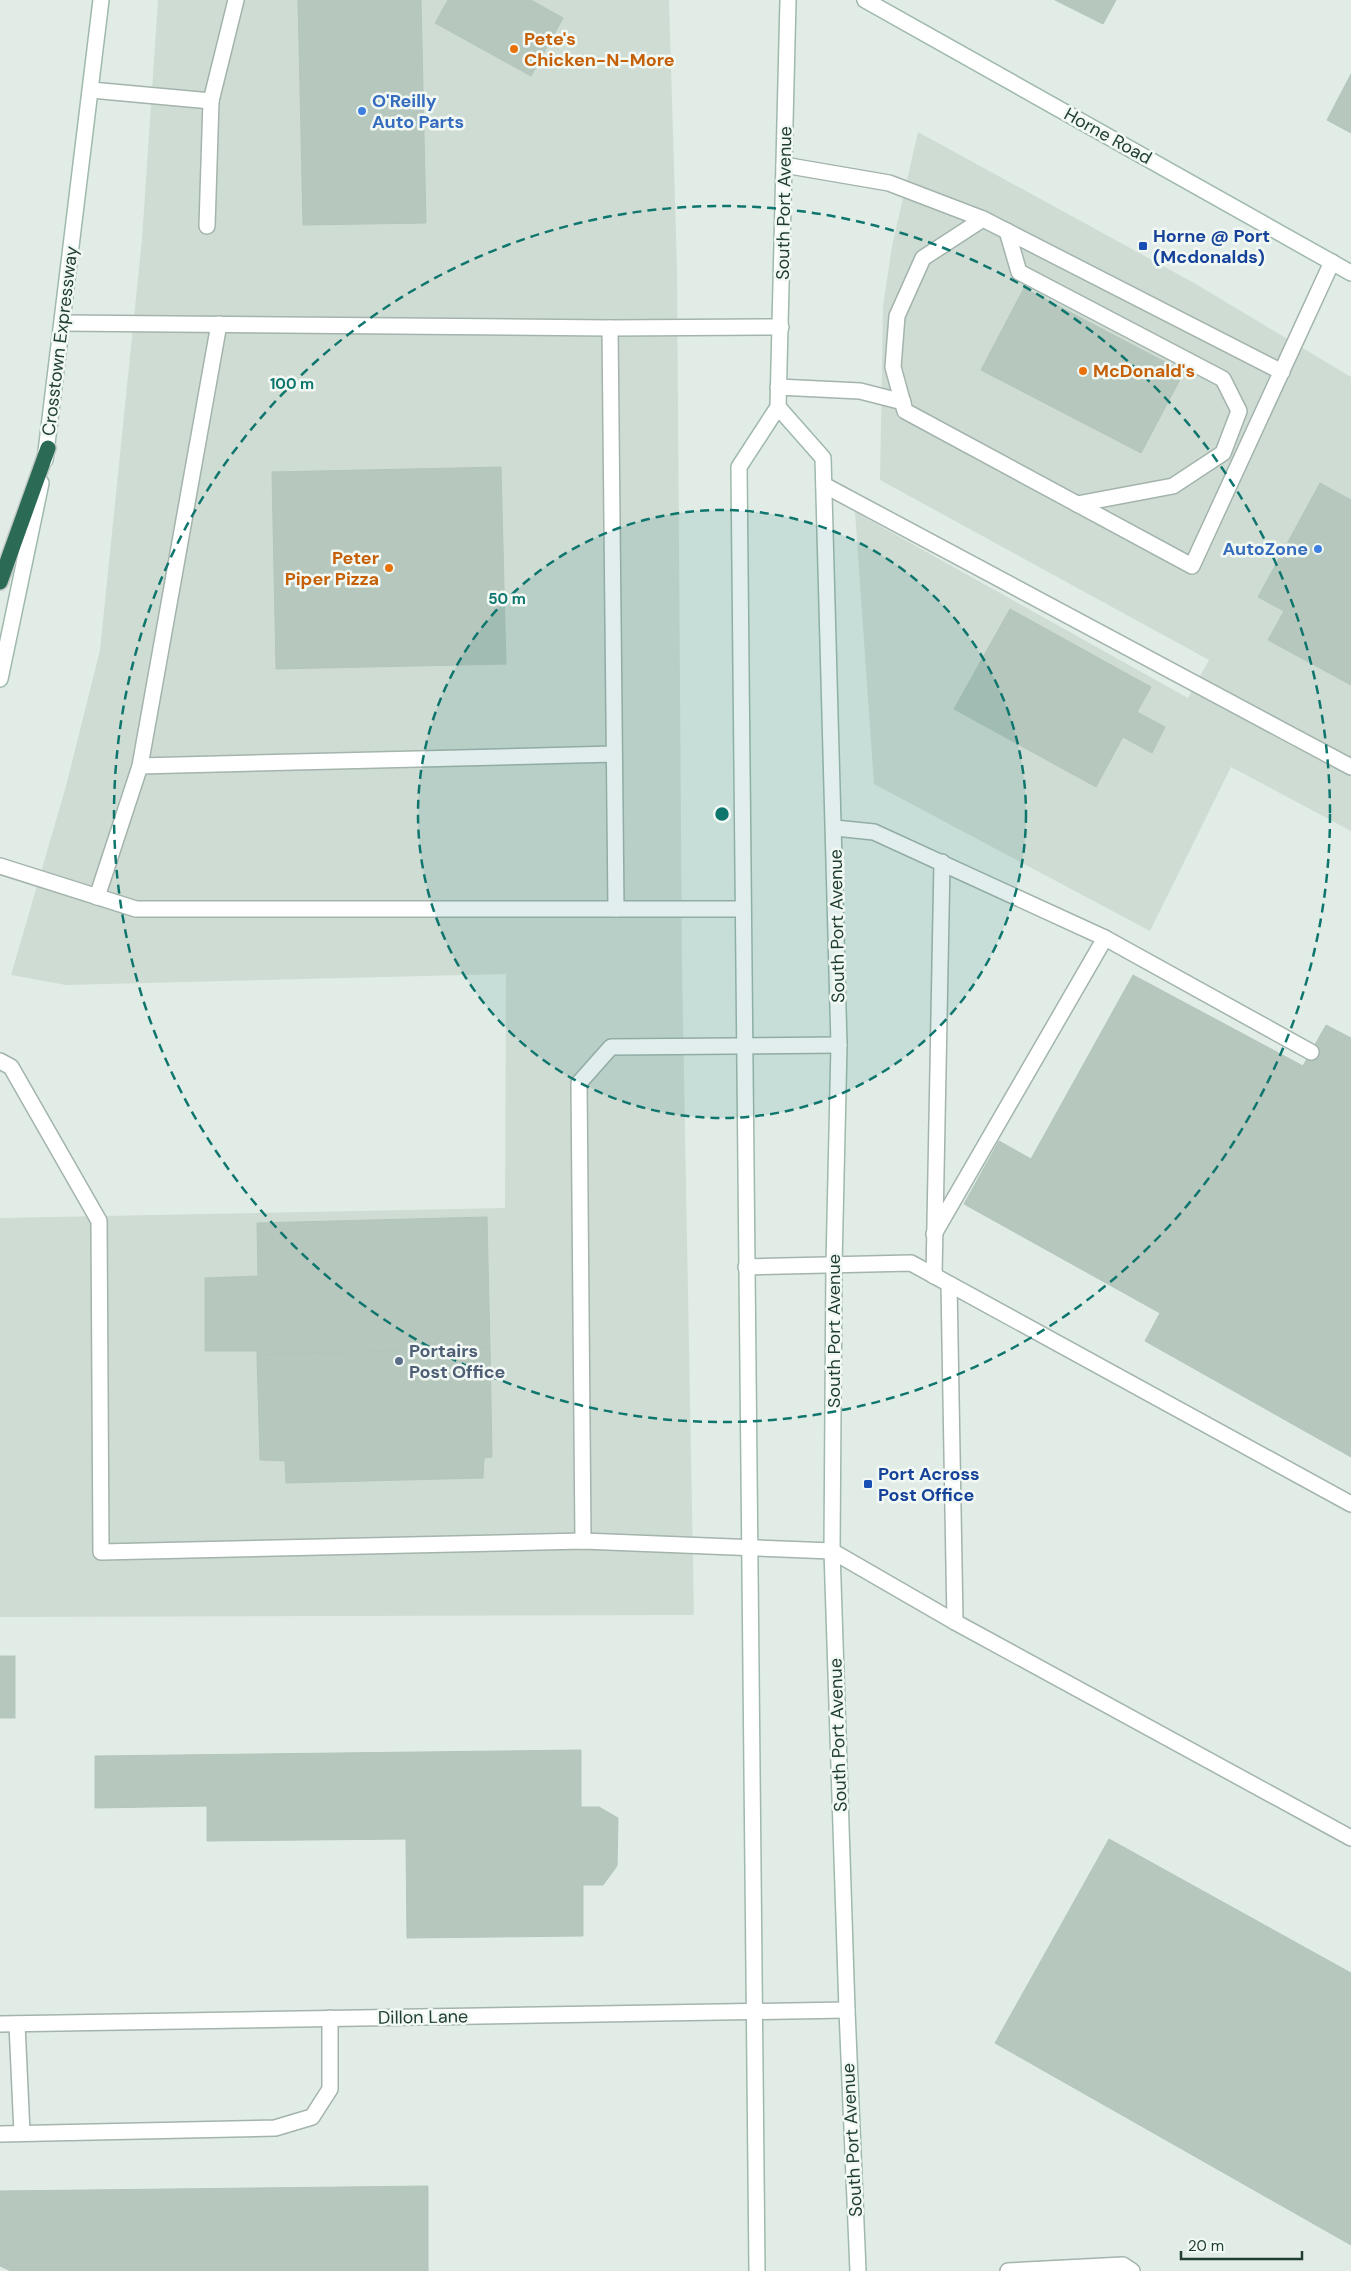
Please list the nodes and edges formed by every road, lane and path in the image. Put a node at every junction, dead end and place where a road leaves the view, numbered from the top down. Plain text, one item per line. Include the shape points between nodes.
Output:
1 (101, 0) edge
2 (236, 0) edge
3 (788, 0) edge
4 (865, 0) edge
5 (90, 90) junction
6 (211, 101) junction
7 (784, 165) junction
8 (983, 219) junction
9 (207, 226) dead end
10 (1007, 231) junction
11 (1332, 262) junction
12 (1351, 273) edge
13 (62, 323) junction
14 (219, 324) junction
15 (781, 327) junction
16 (610, 328) junction
17 (1282, 372) junction
18 (778, 387) junction
19 (903, 402) junction
20 (778, 407) junction
21 (48, 448) junction
22 (824, 485) junction
23 (1077, 504) junction
24 (0, 582) edge
25 (0, 679) edge
26 (614, 754) junction
27 (140, 766) junction
28 (1351, 767) edge
29 (834, 828) junction
30 (942, 862) junction
31 (0, 866) edge
32 (97, 897) junction
33 (616, 909) junction
34 (743, 909) junction
35 (1106, 938) junction
36 (839, 1045) junction
37 (746, 1046) junction
38 (1310, 1052) dead end
39 (0, 1061) edge
40 (934, 1234) junction
41 (834, 1264) junction
42 (746, 1267) junction
43 (934, 1276) junction
44 (949, 1284) junction
45 (1351, 1504) edge
46 (583, 1541) junction
47 (751, 1549) junction
48 (832, 1551) junction
49 (955, 1622) junction
50 (1351, 1838) edge
51 (846, 2010) junction
52 (753, 2011) junction
53 (330, 2018) junction
54 (0, 2024) edge
55 (17, 2024) junction
56 (22, 2133) junction
57 (0, 2134) edge
58 (757, 2271) edge
59 (858, 2271) edge
60 (1008, 2271) edge
61 (1132, 2271) edge

1 - 5 main road, Crosstown Expressway
2 - 6 main road
3 - 7 main road, South Port Avenue
4 - 11 main road, Horne Road
5 - 6 main road
5 - 13 main road, Crosstown Expressway
6 - 9 main road
7 - 8 main road via 889,183
7 - 15 main road, South Port Avenue
8 - 10 main road
8 - 19 main road via 923,258 897,316 893,367
10 - 17 main road
10 - 23 main road via 1019,272 1223,379 1239,411 1223,453 1173,486
11 - 12 main road, Horne Road
11 - 17 main road
13 - 14 main road
13 - 21 main road, Crosstown Expressway
14 - 16 main road
14 - 27 main road
15 - 16 main road
15 - 18 main road, South Port Avenue
16 - 26 main road
17 - 23 main road via 1192,566
18 - 19 main road via 860,391
18 - 20 main road, South Port Avenue
19 - 23 main road via 905,411
20 - 22 main road, South Port Avenue via 823,458
20 - 34 main road via 739,466
21 - 24 highway
21 - 25 main road, Crosstown Expressway
22 - 28 main road
22 - 29 main road, South Port Avenue
26 - 27 main road
26 - 33 main road
27 - 32 main road
29 - 30 main road via 874,832
29 - 36 main road, South Port Avenue
30 - 35 main road
30 - 40 main road
31 - 32 main road
32 - 33 main road via 136,909
33 - 34 main road
34 - 37 main road
35 - 38 main road
35 - 40 main road
36 - 37 main road
36 - 41 main road, South Port Avenue
37 - 42 main road
37 - 46 main road via 612,1047 578,1083
39 - 46 main road via 11,1067 99,1221 101,1552
40 - 43 main road
41 - 42 main road
41 - 43 main road via 911,1263
41 - 48 main road, South Port Avenue
42 - 47 main road
43 - 44 main road
44 - 45 main road
44 - 49 main road
46 - 47 main road
47 - 48 main road
47 - 52 main road
48 - 49 main road
48 - 51 main road, South Port Avenue
49 - 50 main road
51 - 52 main road, Dillon Lane
51 - 59 main road, South Port Avenue
52 - 53 main road, Dillon Lane
52 - 58 main road
53 - 55 main road, Dillon Lane
53 - 56 main road via 330,2088 312,2117 275,2128
54 - 55 main road, Dillon Lane
55 - 56 main road
56 - 57 main road
60 - 61 main road via 1124,2265

